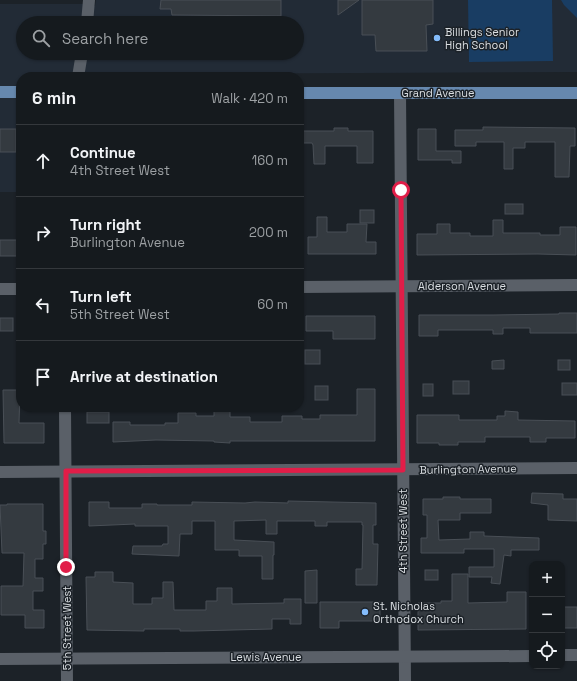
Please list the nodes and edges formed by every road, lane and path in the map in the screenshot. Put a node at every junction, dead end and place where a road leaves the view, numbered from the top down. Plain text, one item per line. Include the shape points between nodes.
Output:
1 (89, 0) edge
2 (88, 16) edge
3 (81, 60) edge
4 (79, 72) edge
5 (0, 92) edge
6 (16, 92) edge
7 (304, 93) edge
8 (400, 93) junction
9 (577, 93) edge
10 (577, 285) edge
11 (402, 286) junction
12 (304, 287) edge
13 (0, 289) edge
14 (16, 289) edge
15 (65, 412) edge
16 (577, 468) edge
17 (403, 470) junction
18 (66, 471) junction
19 (0, 472) edge
20 (565, 655) edge
21 (577, 655) edge
22 (404, 656) junction
23 (529, 656) edge
24 (0, 659) edge
25 (67, 659) junction
26 (67, 681) edge
27 (404, 681) edge

1 - 2 street
3 - 4 street
5 - 6 main road
7 - 8 main road, Grand Avenue
8 - 9 main road, Grand Avenue
8 - 11 street, 4th Street West
10 - 11 street, Alderson Avenue
11 - 12 street, Alderson Avenue
11 - 17 street, 4th Street West
13 - 14 street
15 - 18 street, 5th Street West
16 - 17 street, Burlington Avenue
17 - 18 street, Burlington Avenue
17 - 22 street, 4th Street West
18 - 19 street, Burlington Avenue
18 - 25 street, 5th Street West
20 - 21 street
22 - 23 street, Lewis Avenue
22 - 25 street, Lewis Avenue
22 - 27 street, 4th Street West
24 - 25 street, Lewis Avenue
25 - 26 street, 5th Street West

